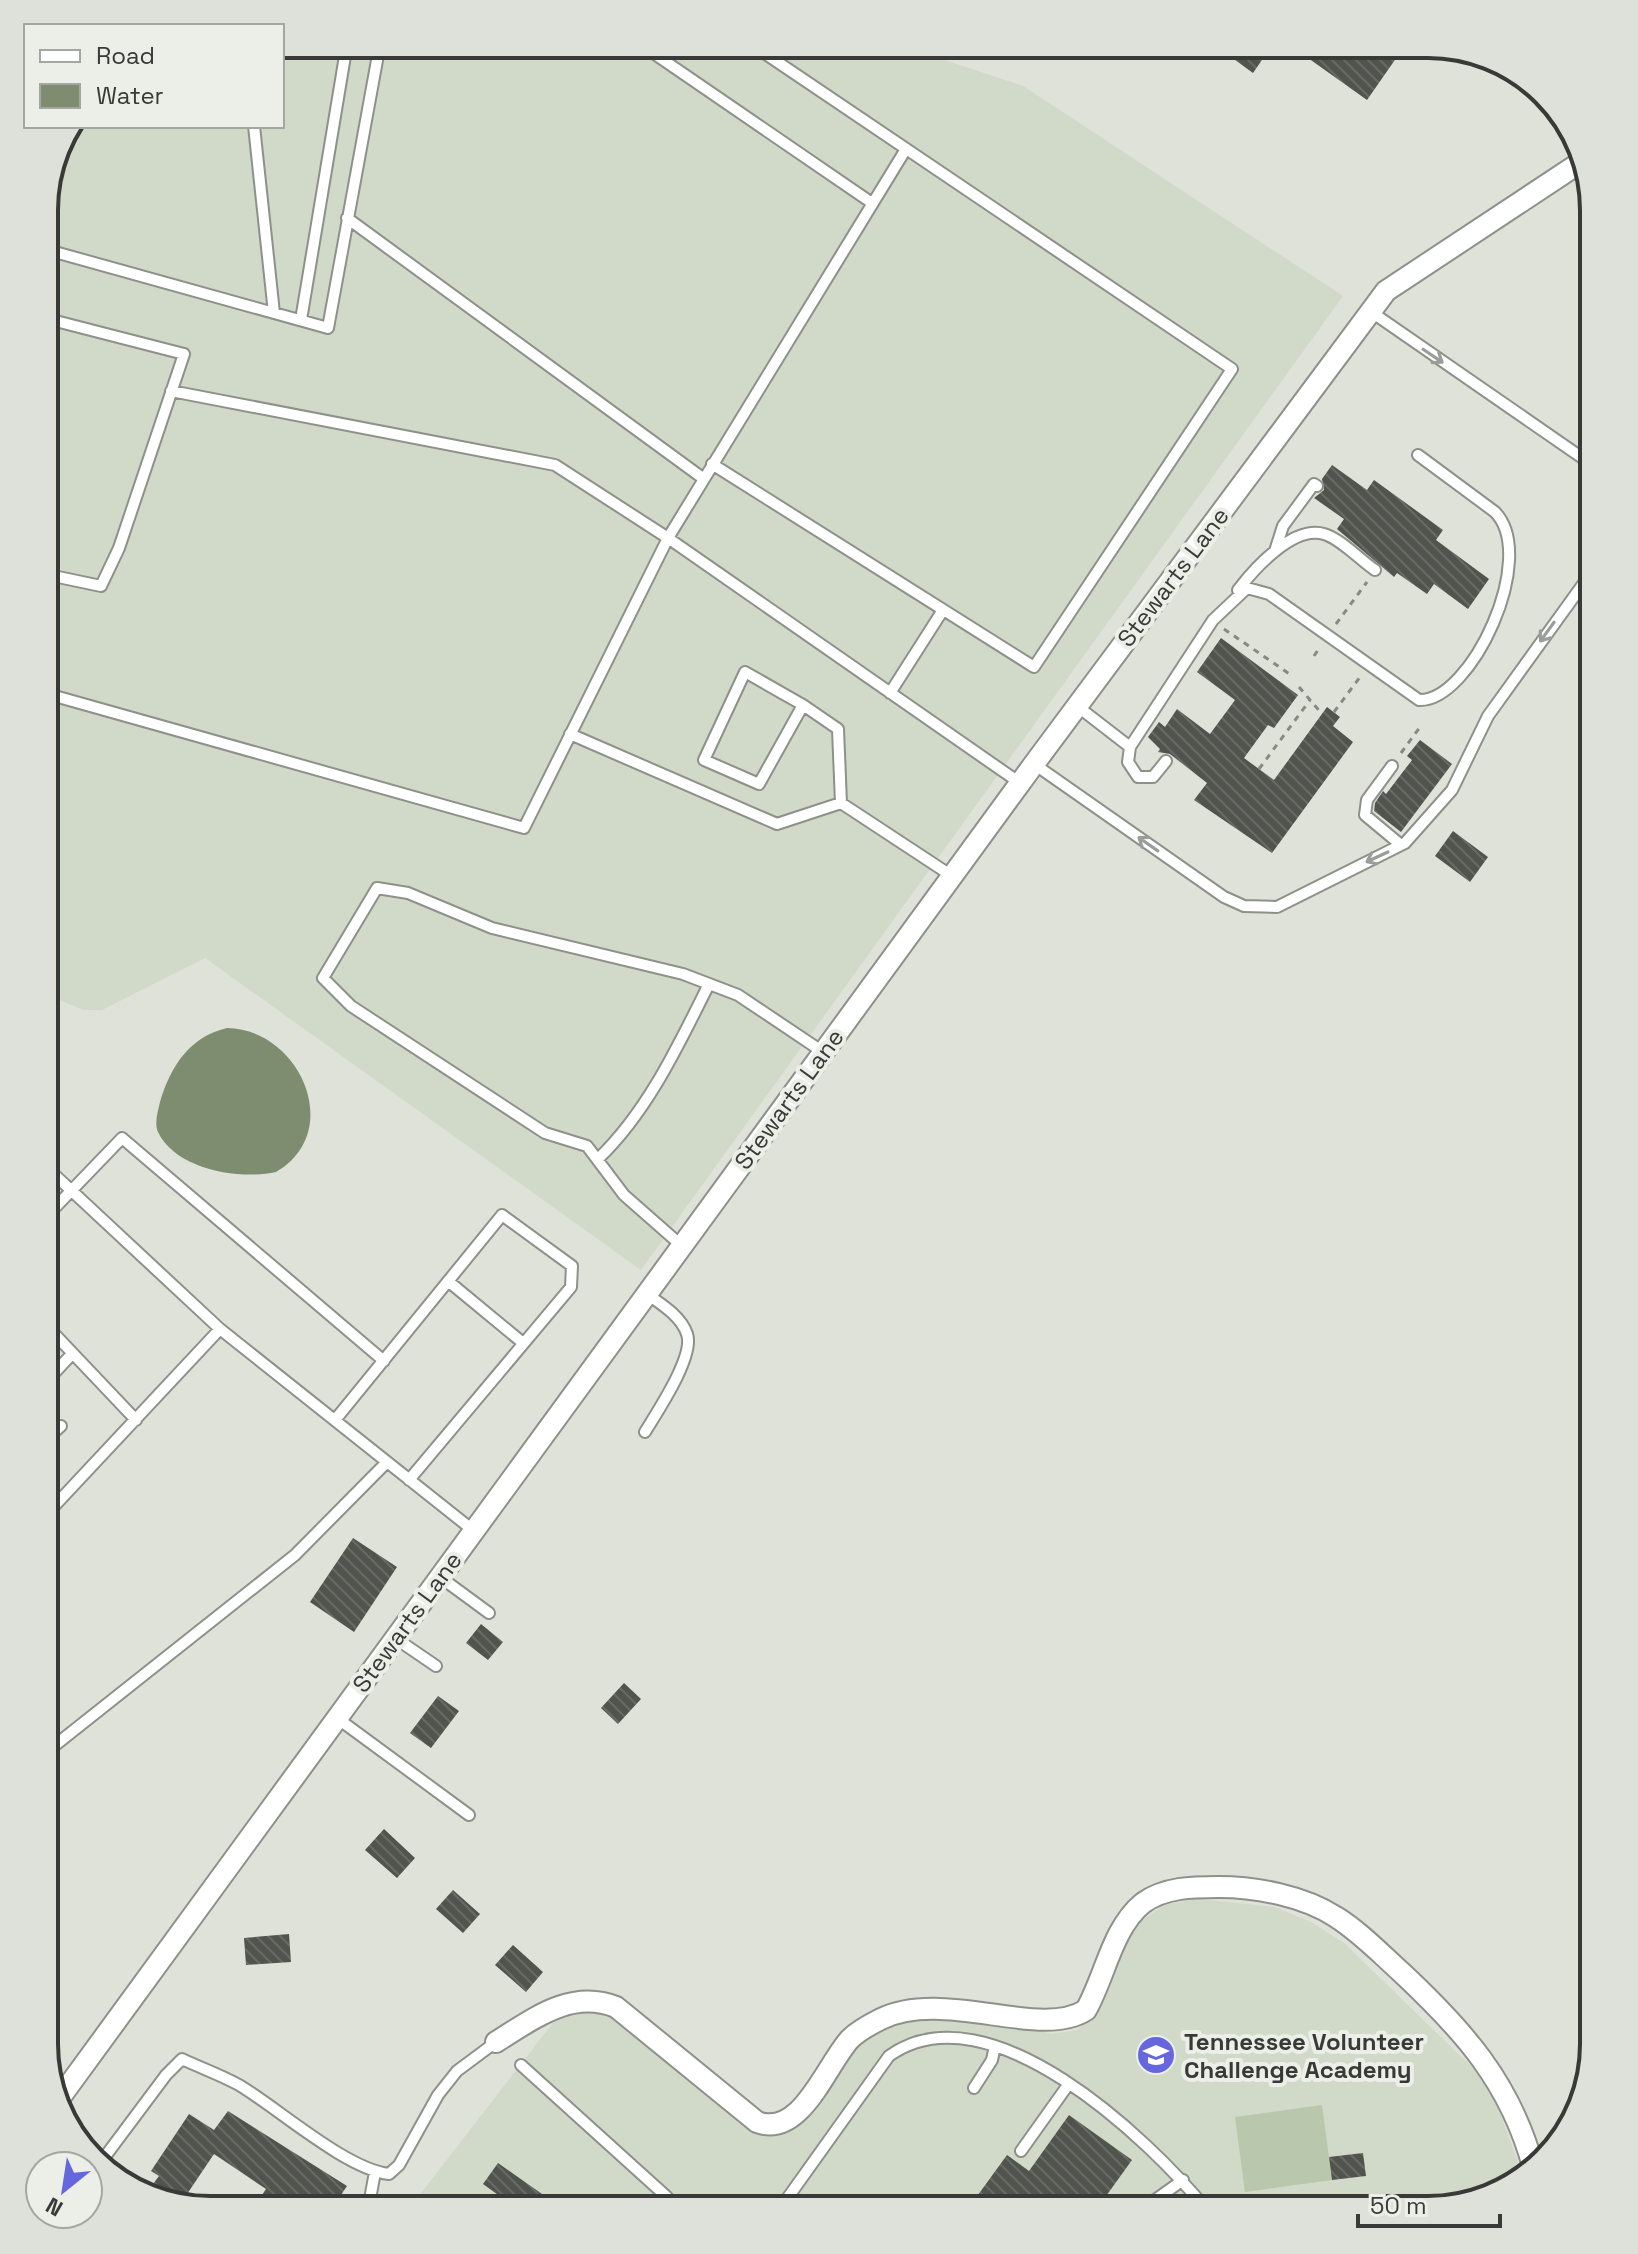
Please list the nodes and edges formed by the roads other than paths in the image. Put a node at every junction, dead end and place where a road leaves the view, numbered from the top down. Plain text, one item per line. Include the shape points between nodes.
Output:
1 (345, 58) edge
2 (377, 58) edge
3 (660, 58) edge
4 (772, 58) edge
5 (254, 128) edge
6 (906, 149) junction
7 (1573, 167) edge
8 (872, 203) junction
9 (347, 218) junction
10 (58, 253) edge
11 (1370, 311) junction
12 (274, 313) junction
13 (301, 320) junction
14 (58, 322) edge
15 (171, 391) junction
16 (1418, 455) dead end
17 (1580, 456) edge
18 (712, 464) junction
19 (704, 479) junction
20 (1317, 486) dead end
21 (668, 538) junction
22 (1275, 551) junction
23 (1375, 570) road end
24 (58, 577) edge
25 (1580, 588) edge
26 (1228, 602) junction
27 (943, 610) junction
28 (890, 693) junction
29 (58, 697) edge
30 (803, 705) junction
31 (1077, 706) junction
32 (570, 734) junction
33 (1130, 747) junction
34 (1166, 761) dead end
35 (1034, 764) junction
36 (1392, 766) road end
37 (1020, 783) junction
38 (841, 803) junction
39 (1401, 845) junction
40 (952, 876) junction
41 (709, 984) junction
42 (823, 1052) junction
43 (599, 1158) junction
44 (58, 1178) edge
45 (73, 1191) junction
46 (58, 1205) edge
47 (682, 1246) junction
48 (448, 1281) junction
49 (647, 1294) junction
50 (220, 1329) junction
51 (58, 1338) edge
52 (523, 1343) junction
53 (72, 1354) junction
54 (384, 1361) junction
55 (58, 1369) edge
56 (136, 1420) junction
57 (335, 1420) junction
58 (61, 1426) dead end
59 (58, 1429) edge
60 (645, 1432) dead end
61 (387, 1462) junction
62 (409, 1480) junction
63 (58, 1502) edge
64 (474, 1531) junction
65 (440, 1577) junction
66 (489, 1613) dead end
67 (395, 1638) junction
68 (436, 1666) dead end
69 (337, 1718) junction
70 (58, 1743) edge
71 (469, 1815) dead end
72 (496, 2042) joint
73 (995, 2046) junction
74 (521, 2065) dead end
75 (1068, 2085) junction
76 (974, 2088) dead end
77 (66, 2090) edge
78 (1021, 2151) dead end
79 (107, 2155) edge
80 (1529, 2156) edge
81 (375, 2172) junction
82 (1183, 2180) junction
83 (371, 2196) edge
84 (662, 2196) edge
85 (789, 2196) edge
86 (1161, 2196) edge
87 (1196, 2196) edge

1 - 13 lane
2 - 9 lane
3 - 8 lane
4 - 6 lane
5 - 12 lane
6 - 8 lane
6 - 27 lane via 1232,369 1034,667
7 - 11 street, Stewarts Lane via 1407,275
8 - 18 lane
9 - 13 lane via 328,328
9 - 19 lane
10 - 12 lane
11 -> 17 lane
11 - 31 street, Stewarts Lane
12 - 13 lane
14 - 15 lane via 184,354
15 - 21 lane via 555,465
15 - 24 lane via 119,548 101,586
16 - 26 lane via 1502,519 1508,541 1509,568 1500,612 1456,678 1437,696 1414,697 1255,587
18 - 19 lane
18 - 27 lane
19 - 21 lane
20 - 22 lane via 1285,523
21 - 28 lane
21 - 32 lane
22 - 23 lane via 1304,535 1322,533
22 - 26 lane
25 -> 39 lane via 1488,716 1452,790
26 - 33 lane
27 - 28 lane
28 - 37 lane
29 - 32 lane via 524,828
30 - 30 lane via 759,784 704,760 745,672
30 - 38 lane via 838,729
31 - 33 lane
31 - 35 street, Stewarts Lane
32 - 38 lane via 777,824
33 - 34 lane via 1128,762 1138,777 1153,777
35 - 37 street, Stewarts Lane
39 -> 35 lane via 1277,907 1244,906
36 - 39 lane via 1364,811
37 - 40 street, Stewarts Lane
38 - 40 lane
40 - 42 street, Stewarts Lane
41 - 42 lane via 738,995
41 - 43 lane via 625,1133
41 - 43 lane via 492,928 408,893 377,888 323,978 351,1006 545,1133 587,1146
42 - 47 street, Stewarts Lane
43 - 47 lane via 624,1195
44 - 45 lane
45 - 46 lane
45 - 50 lane
45 - 54 lane via 122,1138
47 - 49 street, Stewarts Lane
48 - 52 lane
48 - 52 lane via 502,1215 572,1266 571,1287
48 - 54 lane
49 - 60 lane via 681,1322 688,1347
49 - 64 street, Stewarts Lane
50 - 56 lane
50 - 57 lane
51 - 53 lane
52 - 62 lane
53 - 55 lane
53 - 56 lane
54 - 57 lane
56 - 63 lane
57 - 61 lane
58 - 59 lane
61 - 62 lane
61 - 70 lane via 295,1555
62 - 64 lane
64 - 65 street, Stewarts Lane
65 - 66 lane
65 - 67 street, Stewarts Lane
67 - 68 lane
67 - 69 street, Stewarts Lane
69 - 71 lane
69 - 77 street, Stewarts Lane
72 - 80 street via 562,2005 600,2001 616,2007 757,2122 780,2125 801,2107 851,2038 884,2017 962,2008 1059,2021 1075,2018 1091,2002 1115,1944 1141,1905 1160,1893 1238,1887 1302,1901 1335,1916 1368,1941 1487,2062
72 - 81 lane via 457,2071 438,2095 399,2165 389,2174
73 - 75 lane
73 - 76 lane
73 - 85 lane via 962,2039 928,2040 889,2056
74 - 84 lane
75 - 78 lane
75 - 82 lane via 1142,2139
79 - 81 lane via 182,2059 237,2084
81 - 83 lane
82 - 86 lane
82 - 87 lane

